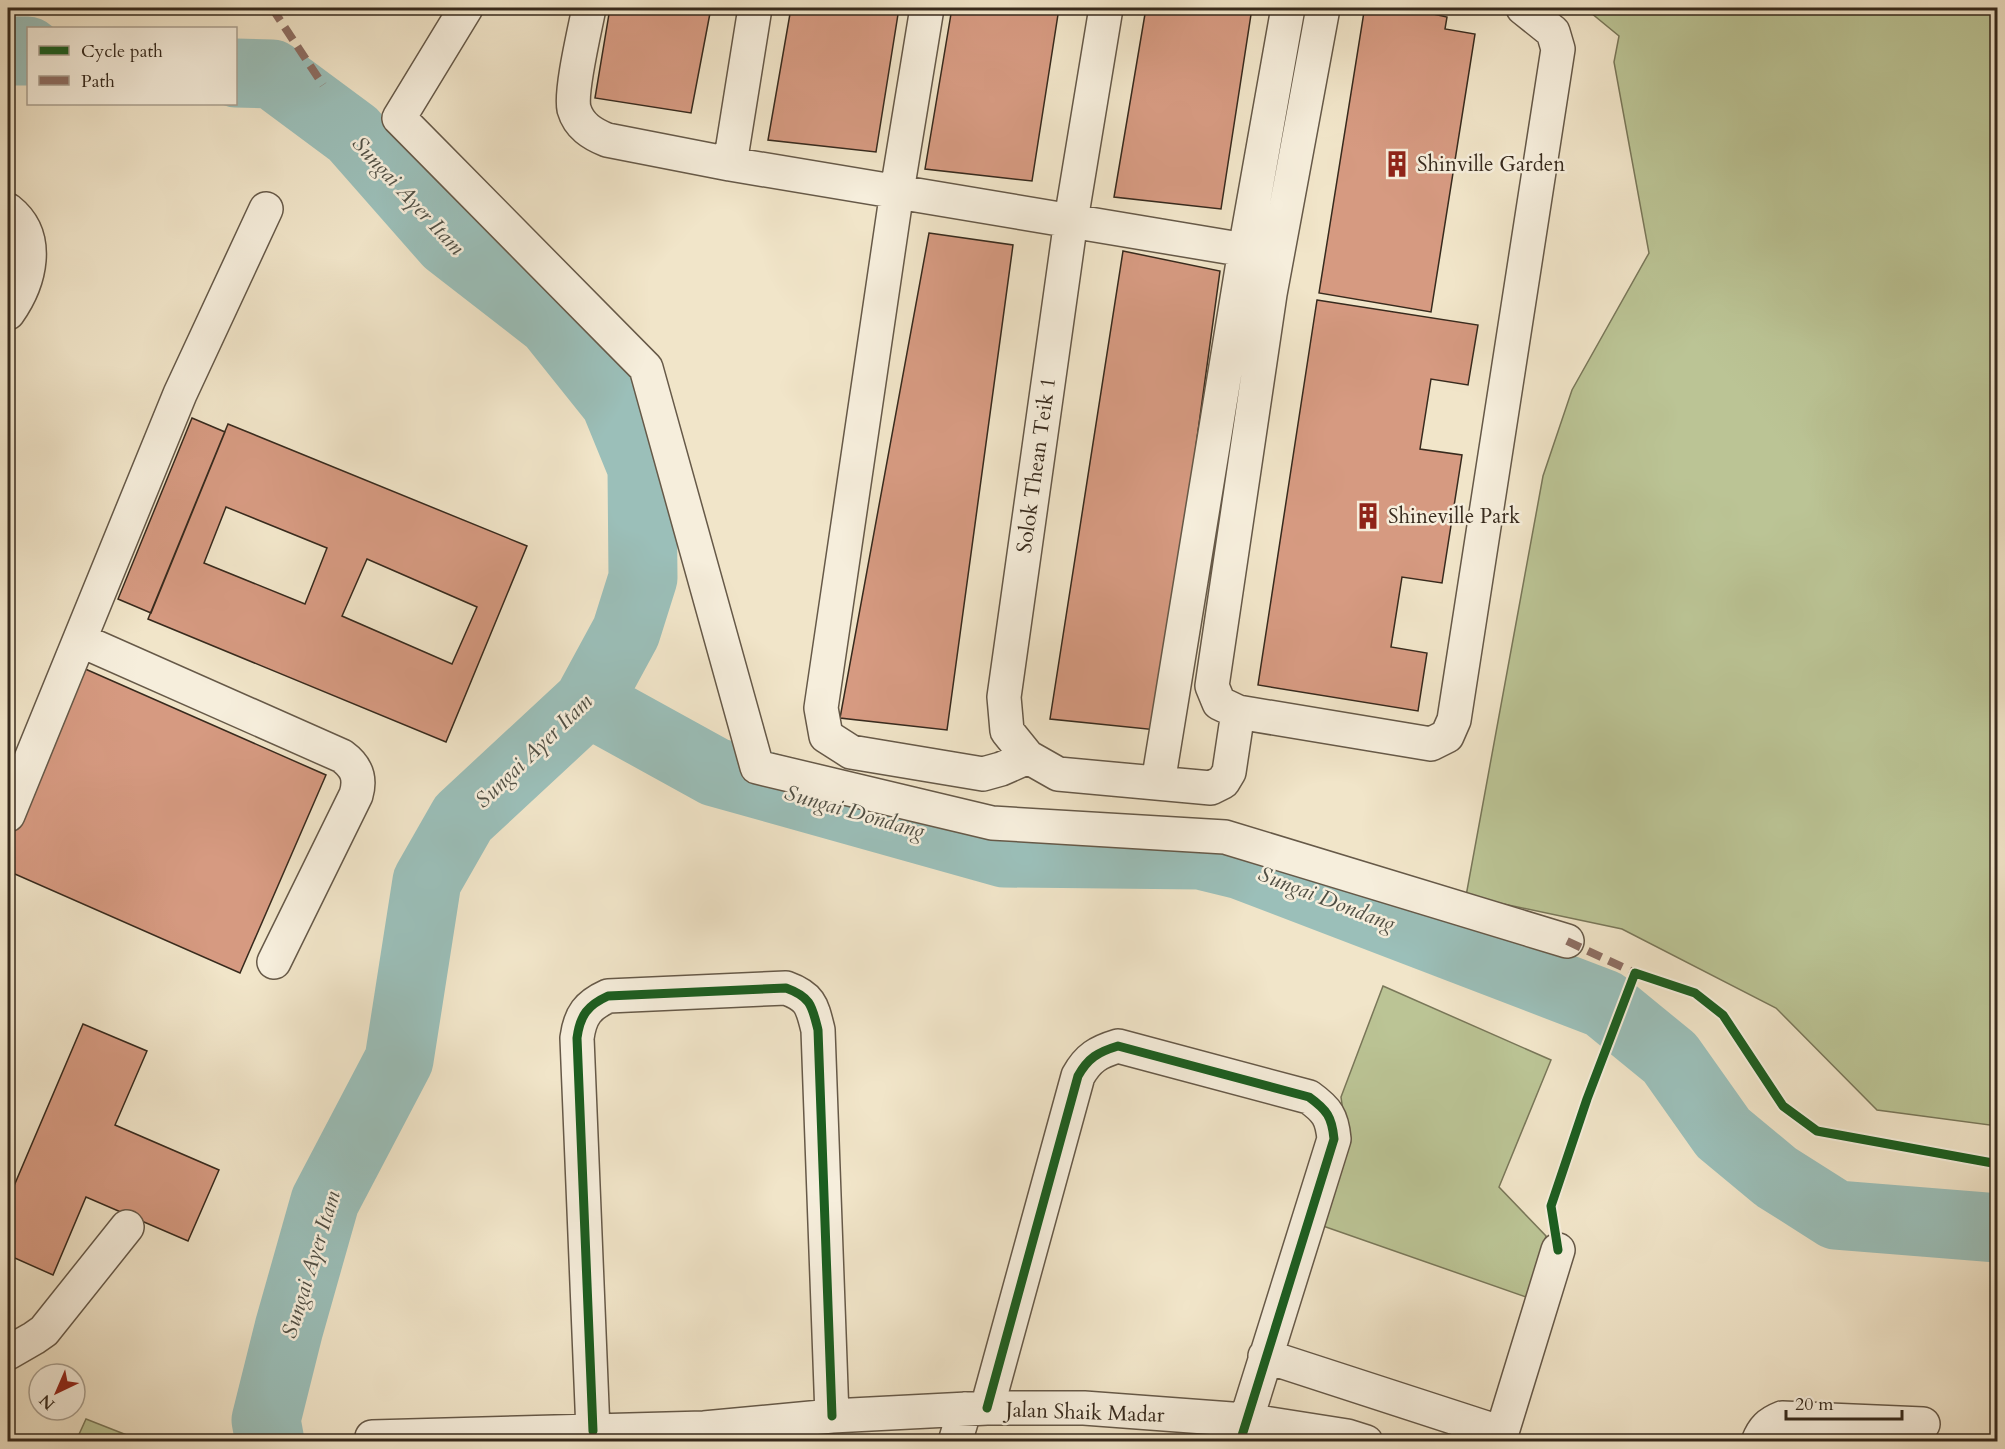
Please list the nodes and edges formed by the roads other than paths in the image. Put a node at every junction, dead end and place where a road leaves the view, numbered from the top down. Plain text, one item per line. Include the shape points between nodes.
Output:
1 (466, 8) edge
2 (589, 8) edge
3 (755, 8) edge
4 (927, 8) edge
5 (1106, 8) edge
6 (1288, 8) edge
7 (1323, 8) edge
8 (1523, 8) edge
9 (730, 164) junction
10 (897, 191) junction
11 (266, 208) dead end
12 (8, 210) edge
13 (1071, 220) junction
14 (1245, 250) junction
15 (8, 313) edge
16 (80, 640) junction
17 (1238, 712) junction
18 (1028, 757) junction
19 (1171, 784) junction
20 (8, 815) edge
21 (1567, 941) dead end
22 (274, 962) dead end
23 (127, 1227) dead end
24 (1558, 1250) dead end
25 (8, 1353) edge
26 (1265, 1356) junction
27 (976, 1408) junction
28 (832, 1416) junction
29 (1923, 1424) dead end
30 (593, 1431) junction
31 (1243, 1431) edge
32 (702, 1435) edge
33 (372, 1437) dead end
34 (1501, 1437) edge
35 (955, 1442) edge
36 (1366, 1442) edge
37 (1758, 1442) edge

1 - 21 street via 399,118 646,368 757,767 992,823 1225,837
2 - 9 street via 573,94 574,109 581,123 592,134 607,140
3 - 9 street
4 - 10 street
5 - 13 street, Solok Thean Teik 1
6 - 14 street
7 - 17 street via 1270,294 1212,686 1219,703
8 - 17 street via 1553,32 1558,49 1454,720 1447,736 1431,744
9 - 10 street
10 - 13 street
10 - 18 street via 821,708 826,736 851,752 983,774
11 - 16 street via 180,394
12 - 15 street via 22,224 30,249 22,289
13 - 14 street
13 - 18 street, Solok Thean Teik 1 via 1004,697 1007,730
14 - 19 street
16 - 20 street
16 - 22 street via 351,763 357,773 357,795
17 - 19 street, Solok Thean Teik 1 via 1229,772 1223,782 1210,788
18 - 19 street, Solok Thean Teik 1 via 1058,774
23 - 25 street via 44,1331
24 - 34 street
26 - 27 street via 1334,1139 1333,1122 1309,1097 1118,1046 1086,1062 1078,1076
26 - 31 street
26 - 34 street
27 - 28 street, Jalan Shaik Madar
27 - 31 street, Jalan Shaik Madar via 1084,1408
27 - 35 street
28 - 30 street via 818,1030 811,1004 801,993 786,988 608,996 585,1011 577,1038
28 - 32 street, Jalan Shaik Madar
29 - 37 street via 1782,1418 1771,1422
30 - 32 street, Jalan Shaik Madar
30 - 33 street, Jalan Shaik Madar
31 - 36 street, Jalan Shaik Madar via 1347,1436

